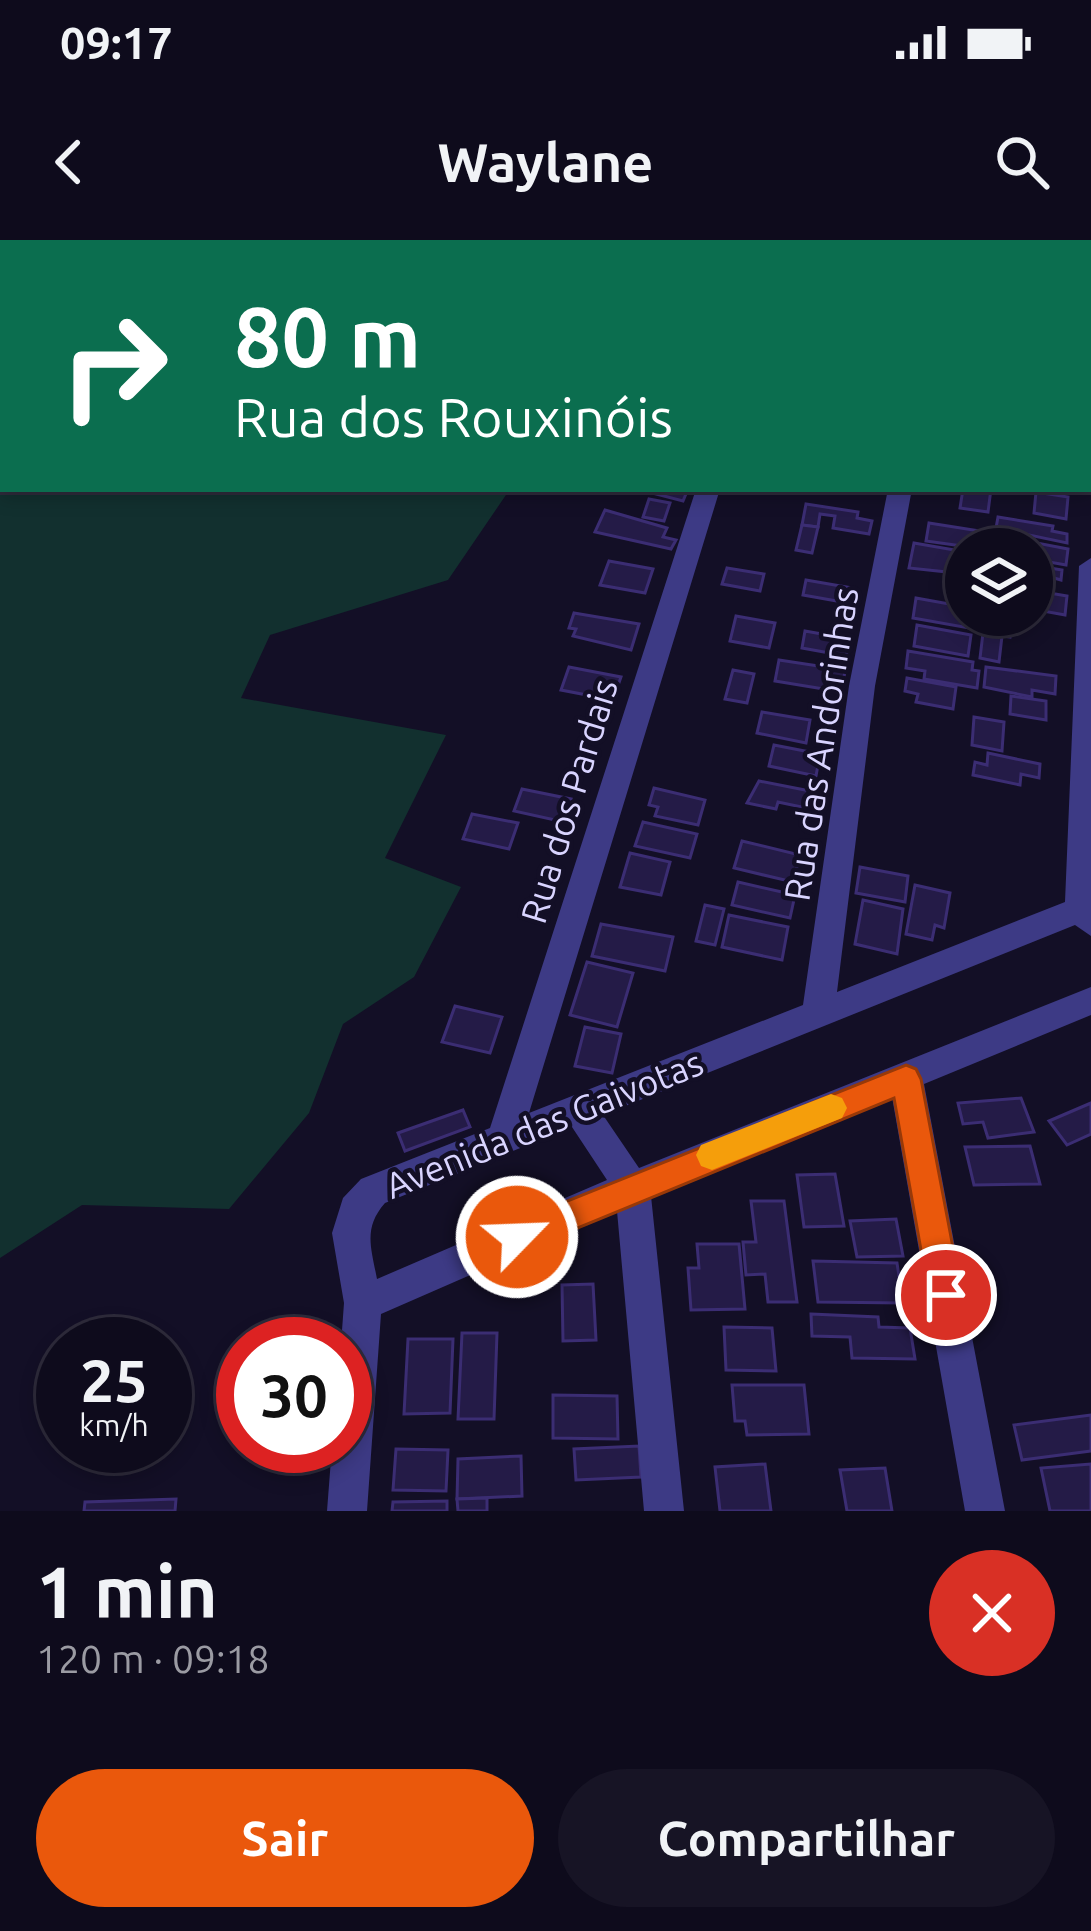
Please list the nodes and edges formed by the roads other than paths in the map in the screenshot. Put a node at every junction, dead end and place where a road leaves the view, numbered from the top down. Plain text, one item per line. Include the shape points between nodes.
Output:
1 (707, 492) edge
2 (899, 492) edge
3 (1091, 566) edge
4 (1087, 912) edge
5 (1091, 1001) edge
6 (818, 1011) junction
7 (906, 1079) junction
8 (581, 1112) junction
9 (505, 1136) junction
10 (632, 1187) junction
11 (363, 1303) junction
12 (346, 1511) edge
13 (664, 1511) edge
14 (985, 1511) edge

1 - 9 street, Rua dos Pardais
2 - 6 street, Rua das Andorinhas via 862,686
3 - 4 street
4 - 6 street, Avenida das Gaivotas
5 - 7 street
6 - 8 street, Avenida das Gaivotas
7 - 10 street
7 - 14 street
8 - 9 street, Avenida das Gaivotas
8 - 10 street
9 - 11 street, Avenida das Gaivotas via 373,1191 356,1210 350,1233
10 - 11 street
10 - 13 street
11 - 12 street, Avenida das Gaivotas

